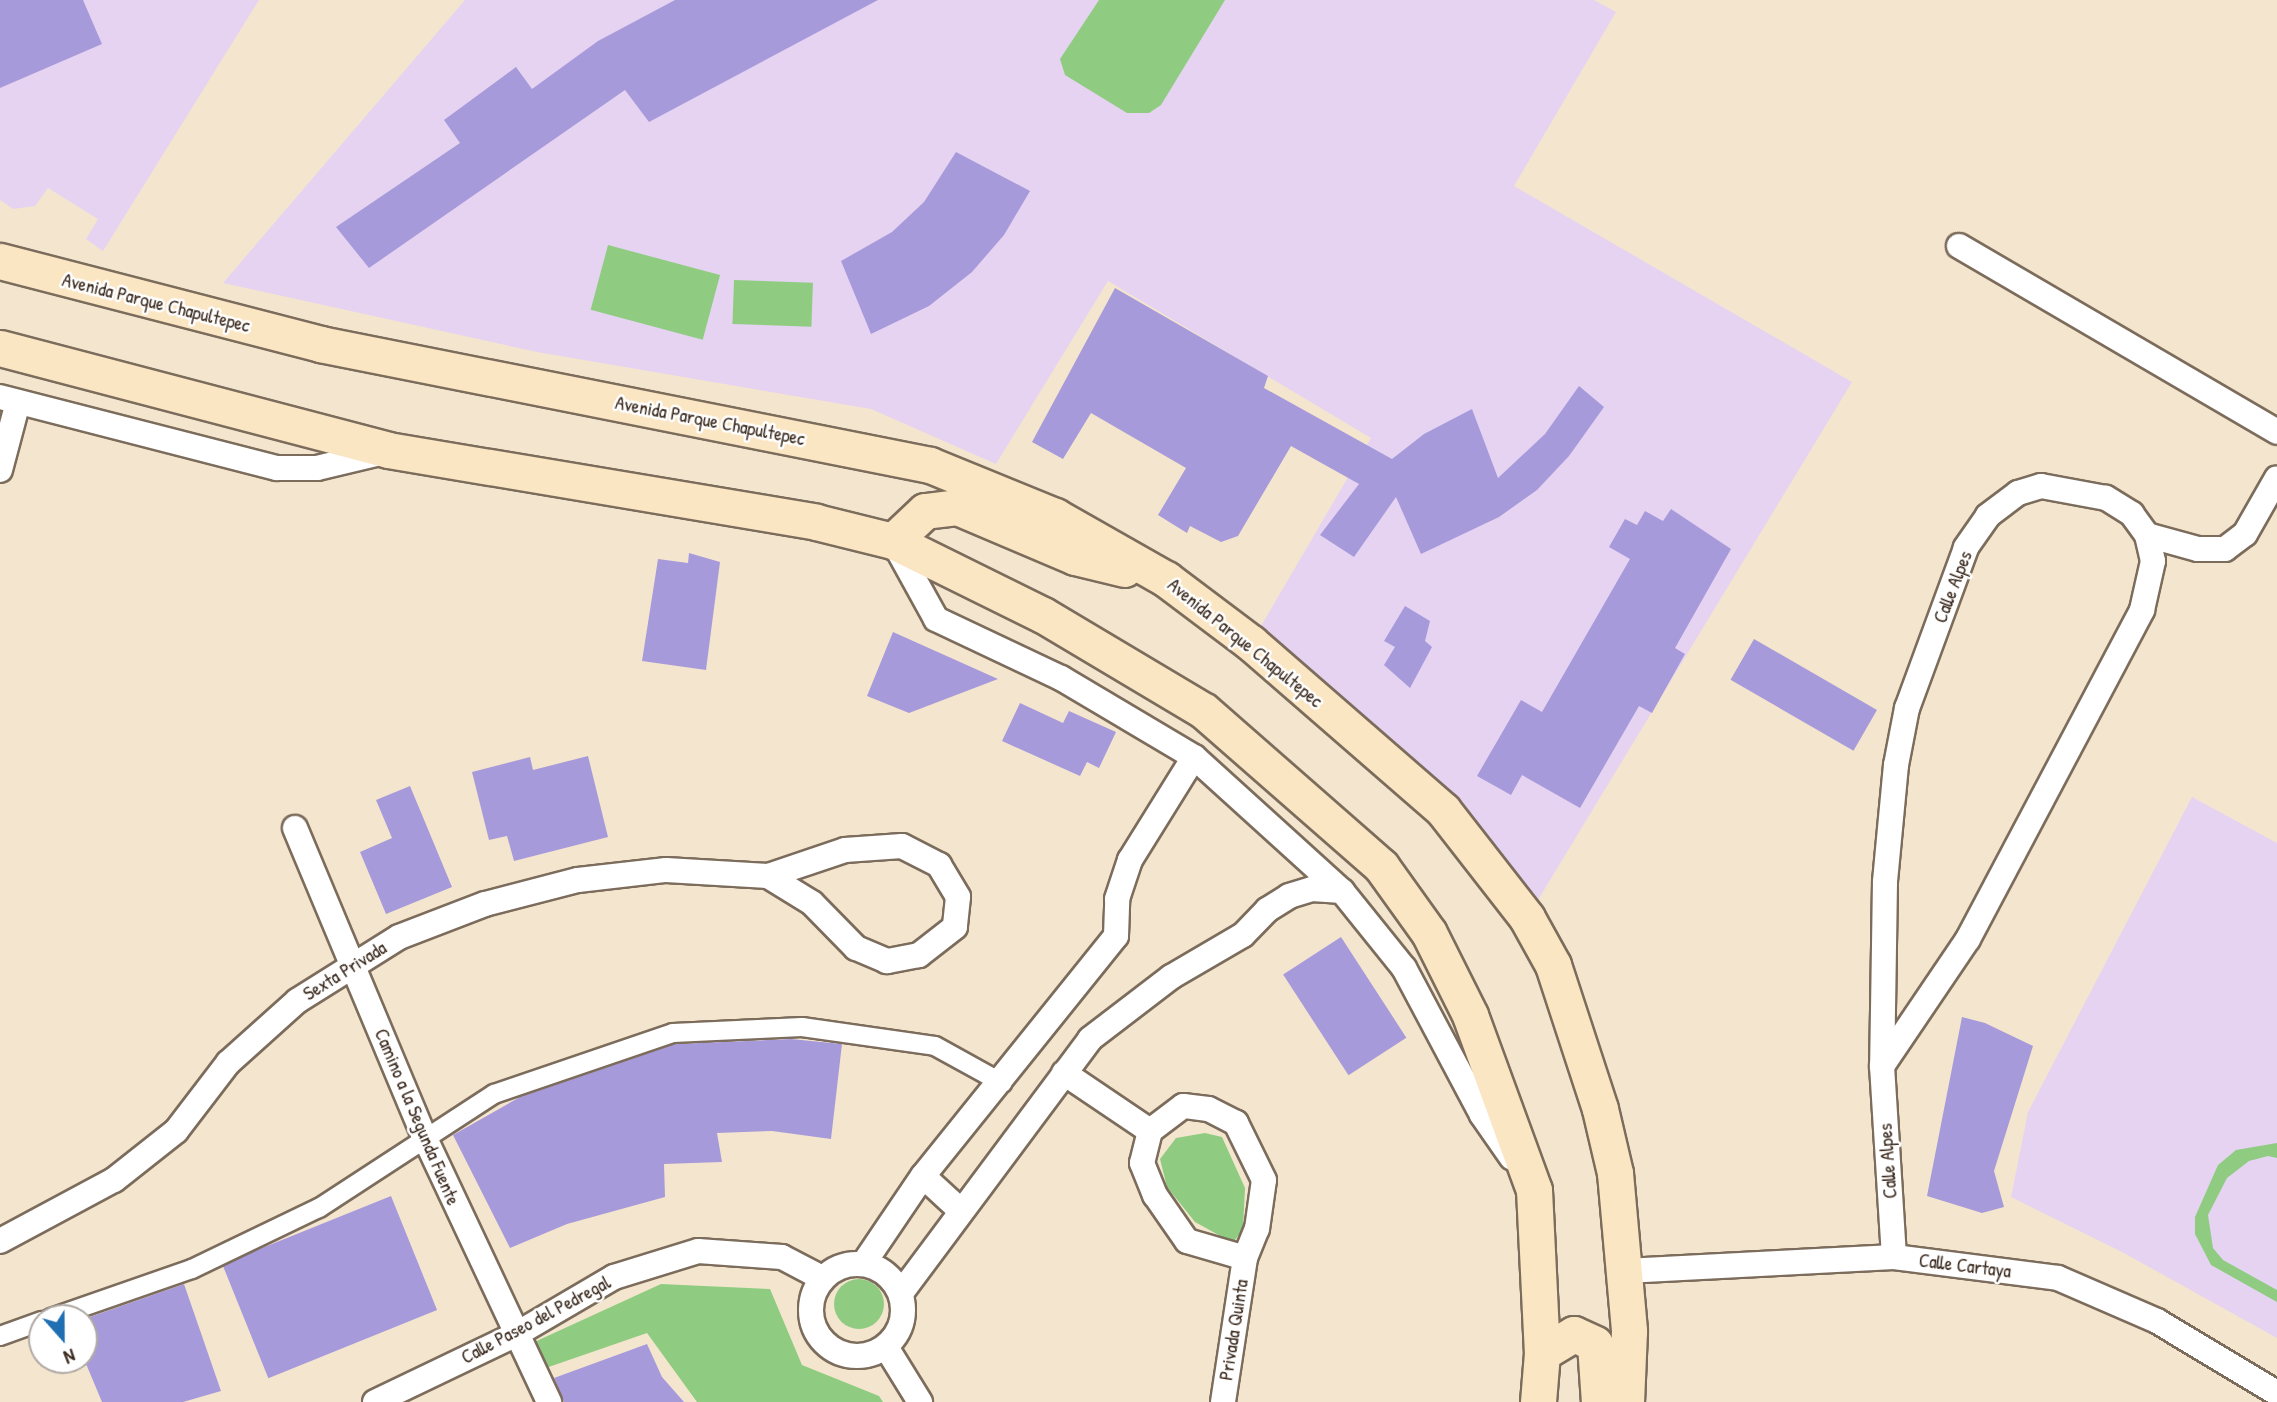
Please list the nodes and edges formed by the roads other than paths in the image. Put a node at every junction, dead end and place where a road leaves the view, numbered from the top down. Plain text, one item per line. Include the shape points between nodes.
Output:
1 (1959, 246) dead end
2 (0, 261) edge
3 (0, 348) edge
4 (9, 399) edge
5 (2277, 432) edge
6 (388, 450) junction
7 (0, 470) edge
8 (2277, 478) edge
9 (2147, 535) junction
10 (893, 541) junction
11 (1166, 579) junction
12 (1194, 757) junction
13 (295, 828) dead end
14 (768, 876) junction
15 (1342, 891) junction
16 (353, 965) junction
17 (1057, 1014) junction
18 (1090, 1039) junction
19 (1882, 1066) junction
20 (1063, 1073) junction
21 (1002, 1083) junction
22 (1150, 1131) junction
23 (424, 1136) junction
24 (923, 1176) junction
25 (1534, 1190) junction
26 (960, 1210) junction
27 (0, 1241) edge
28 (1894, 1257) junction
29 (1245, 1258) junction
30 (864, 1264) junction
31 (1625, 1271) junction
32 (822, 1278) junction
33 (901, 1293) junction
34 (91, 1304) edge
35 (28, 1326) edge
36 (515, 1335) junction
37 (0, 1336) edge
38 (886, 1347) junction
39 (1542, 1353) junction
40 (2277, 1393) edge
41 (374, 1402) edge
42 (549, 1402) edge
43 (920, 1402) edge
44 (1223, 1402) edge
45 (1538, 1402) edge
46 (1599, 1402) edge
47 (1626, 1402) edge

1 - 5 street
2 - 11 main road, Avenida Parque Chapultepec via 320,344 930,466 1055,516
3 - 6 main road
4 - 6 street via 277,468 317,468
4 - 7 street
6 - 10 main road via 816,522
8 - 9 street via 2245,534 2225,549 2198,550
9 - 19 street via 2153,561 2142,610 1968,939
9 - 19 street, Calle Alpes via 2132,514 2106,498 2041,486 2018,493 1988,516 1966,548 1907,708 1895,765 1885,882
10 - 11 main road via 925,512 957,507 1075,557
10 - 12 street via 936,619 1061,678
10 - 25 main road via 1043,615 1205,711 1381,866 1429,933 1470,1015
11 - 31 main road, Avenida Parque Chapultepec via 1251,643 1443,810 1527,918 1553,965 1600,1110 1615,1172
12 - 15 street
12 - 17 street via 1130,860 1117,899 1116,936
13 - 16 street, Camino a la Segunda Fuente
14 - 14 street, Sexta Privada via 845,850 902,846 939,865 958,897 955,927 919,955 887,961 856,948 813,903
14 - 16 street, Sexta Privada via 666,870 578,880 485,905 411,932
15 - 18 street via 1312,889 1289,896 1267,909 1243,935 1171,977
15 - 25 street via 1404,968 1482,1115
16 - 23 street, Camino a la Segunda Fuente
16 - 27 street, Sexta Privada via 297,1001 228,1063 176,1131 114,1180
17 - 18 street
17 - 21 street
18 - 20 street
19 - 28 street, Calle Alpes
20 - 22 street
20 - 26 street
21 - 23 street via 935,1046 802,1027 673,1033 494,1094
21 - 24 street
22 - 29 street, Privada Quinta via 1143,1163 1155,1195 1187,1241
22 - 29 street, Privada Quinta via 1183,1106 1208,1109 1236,1123 1264,1180 1257,1229
23 - 34 street via 319,1208 192,1269
23 - 36 street, Camino a la Segunda Fuente
24 - 26 street
24 - 30 street
25 - 39 main road
26 - 33 street
28 - 31 street, Calle Cartaya
28 - 40 street, Calle Cartaya via 2058,1278 2157,1321
29 - 44 street, Privada Quinta
30 - 32 street via 841,1266
30 - 33 street via 886,1274
31 - 47 main road, Avenida Parque Chapultepec via 1629,1331
32 - 36 street, Calle Paseo del Pedregal via 782,1257 698,1251 614,1277
32 - 38 street via 810,1315 817,1334 830,1348 848,1356 868,1356
33 - 38 street via 902,1323
35 - 37 street
36 - 41 street, Calle Paseo del Pedregal
36 - 42 street, Camino a la Segunda Fuente
38 - 43 street
39 - 45 main road
39 - 46 main road via 1574,1334 1595,1344

